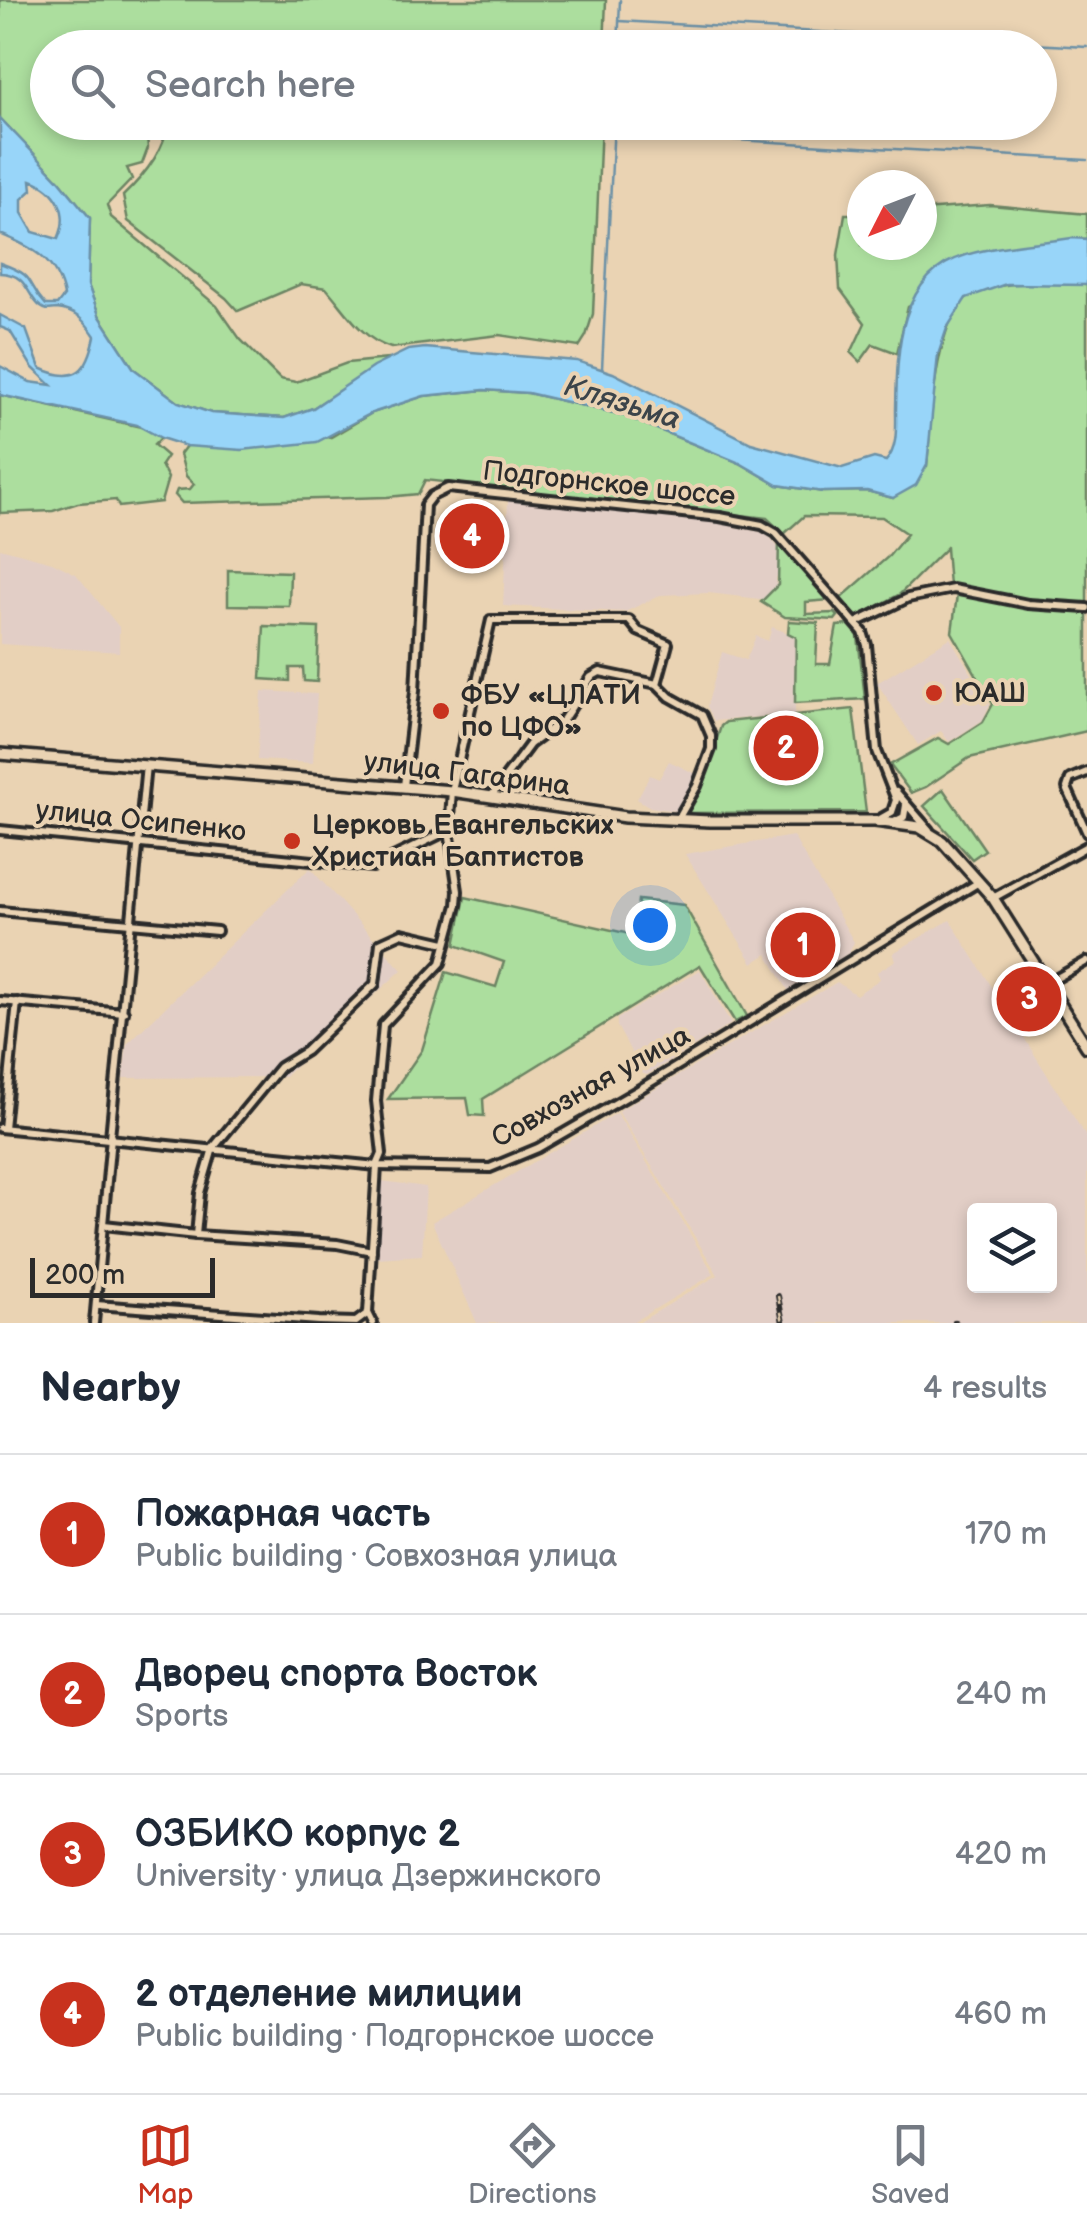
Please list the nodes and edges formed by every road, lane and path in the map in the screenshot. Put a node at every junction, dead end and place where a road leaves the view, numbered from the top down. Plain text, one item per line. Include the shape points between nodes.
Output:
1 (1087, 608) edge
2 (856, 623) junction
3 (657, 684) junction
4 (0, 754) edge
5 (146, 765) junction
6 (1087, 772) edge
7 (888, 783) junction
8 (404, 786) junction
9 (452, 791) junction
10 (492, 796) junction
11 (906, 805) junction
12 (678, 820) junction
13 (875, 821) junction
14 (890, 823) junction
15 (0, 830) edge
16 (449, 830) junction
17 (929, 830) junction
18 (1087, 833) edge
19 (139, 844) junction
20 (1087, 846) edge
21 (979, 882) junction
22 (993, 898) junction
23 (0, 911) edge
24 (131, 925) junction
25 (217, 931) dead end
26 (445, 943) junction
27 (1087, 961) edge
28 (1048, 983) junction
29 (0, 1001) edge
30 (17, 1002) junction
31 (124, 1012) junction
32 (1087, 1047) edge
33 (2, 1128) edge
34 (111, 1137) junction
35 (212, 1148) junction
36 (376, 1166) junction
37 (104, 1225) junction
38 (196, 1236) junction
39 (372, 1251) junction
40 (96, 1305) junction
41 (368, 1313) junction
42 (230, 1320) edge
43 (94, 1323) edge
44 (373, 1323) edge

1 - 2 street via 953,590 908,598
2 - 7 street, Подгорнское шоссе via 867,644 876,751
2 - 8 street, Подгорнское шоссе via 762,525 448,488 426,505
3 - 9 street via 668,644 638,631 630,620 491,620
3 - 10 street via 600,672 591,678 563,720 530,744
3 - 12 street via 697,710 710,736 704,770
4 - 5 main road, улица Гагарина
5 - 8 main road, улица Гагарина
5 - 19 street
6 - 18 street via 1070,779 1067,788
7 - 11 street
7 - 13 street via 896,807
8 - 9 main road, улица Гагарина
9 - 10 main road, улица Гагарина
9 - 16 street
10 - 12 main road, улица Гагарина
11 - 14 street via 904,818
11 - 17 street
12 - 13 main road, улица Гагарина
13 - 14 main road, улица Гагарина
14 - 17 main road, улица Гагарина
15 - 19 street, улица Осипенко
16 - 19 street, улица Осипенко via 373,867
16 - 26 street via 458,892
17 - 21 main road
19 - 24 street
20 - 22 street
21 - 22 main road
21 - 36 street, Совхозная улица via 510,1162 478,1170
22 - 28 main road
23 - 24 street
24 - 25 street
24 - 31 street
26 - 35 street via 402,933 380,942 375,984 280,1067
26 - 36 street via 441,963 382,1026 376,1101 382,1154
27 - 28 street
28 - 32 main road
29 - 30 street
30 - 31 street
30 - 33 street
31 - 34 street
33 - 34 street, Совхозная улица
34 - 35 street, Совхозная улица
34 - 37 street
35 - 36 street, Совхозная улица
35 - 38 street
36 - 39 street
37 - 38 street
37 - 40 street
38 - 39 street
39 - 41 street
40 - 42 street
40 - 43 street
41 - 42 street via 356,1322
41 - 44 street

